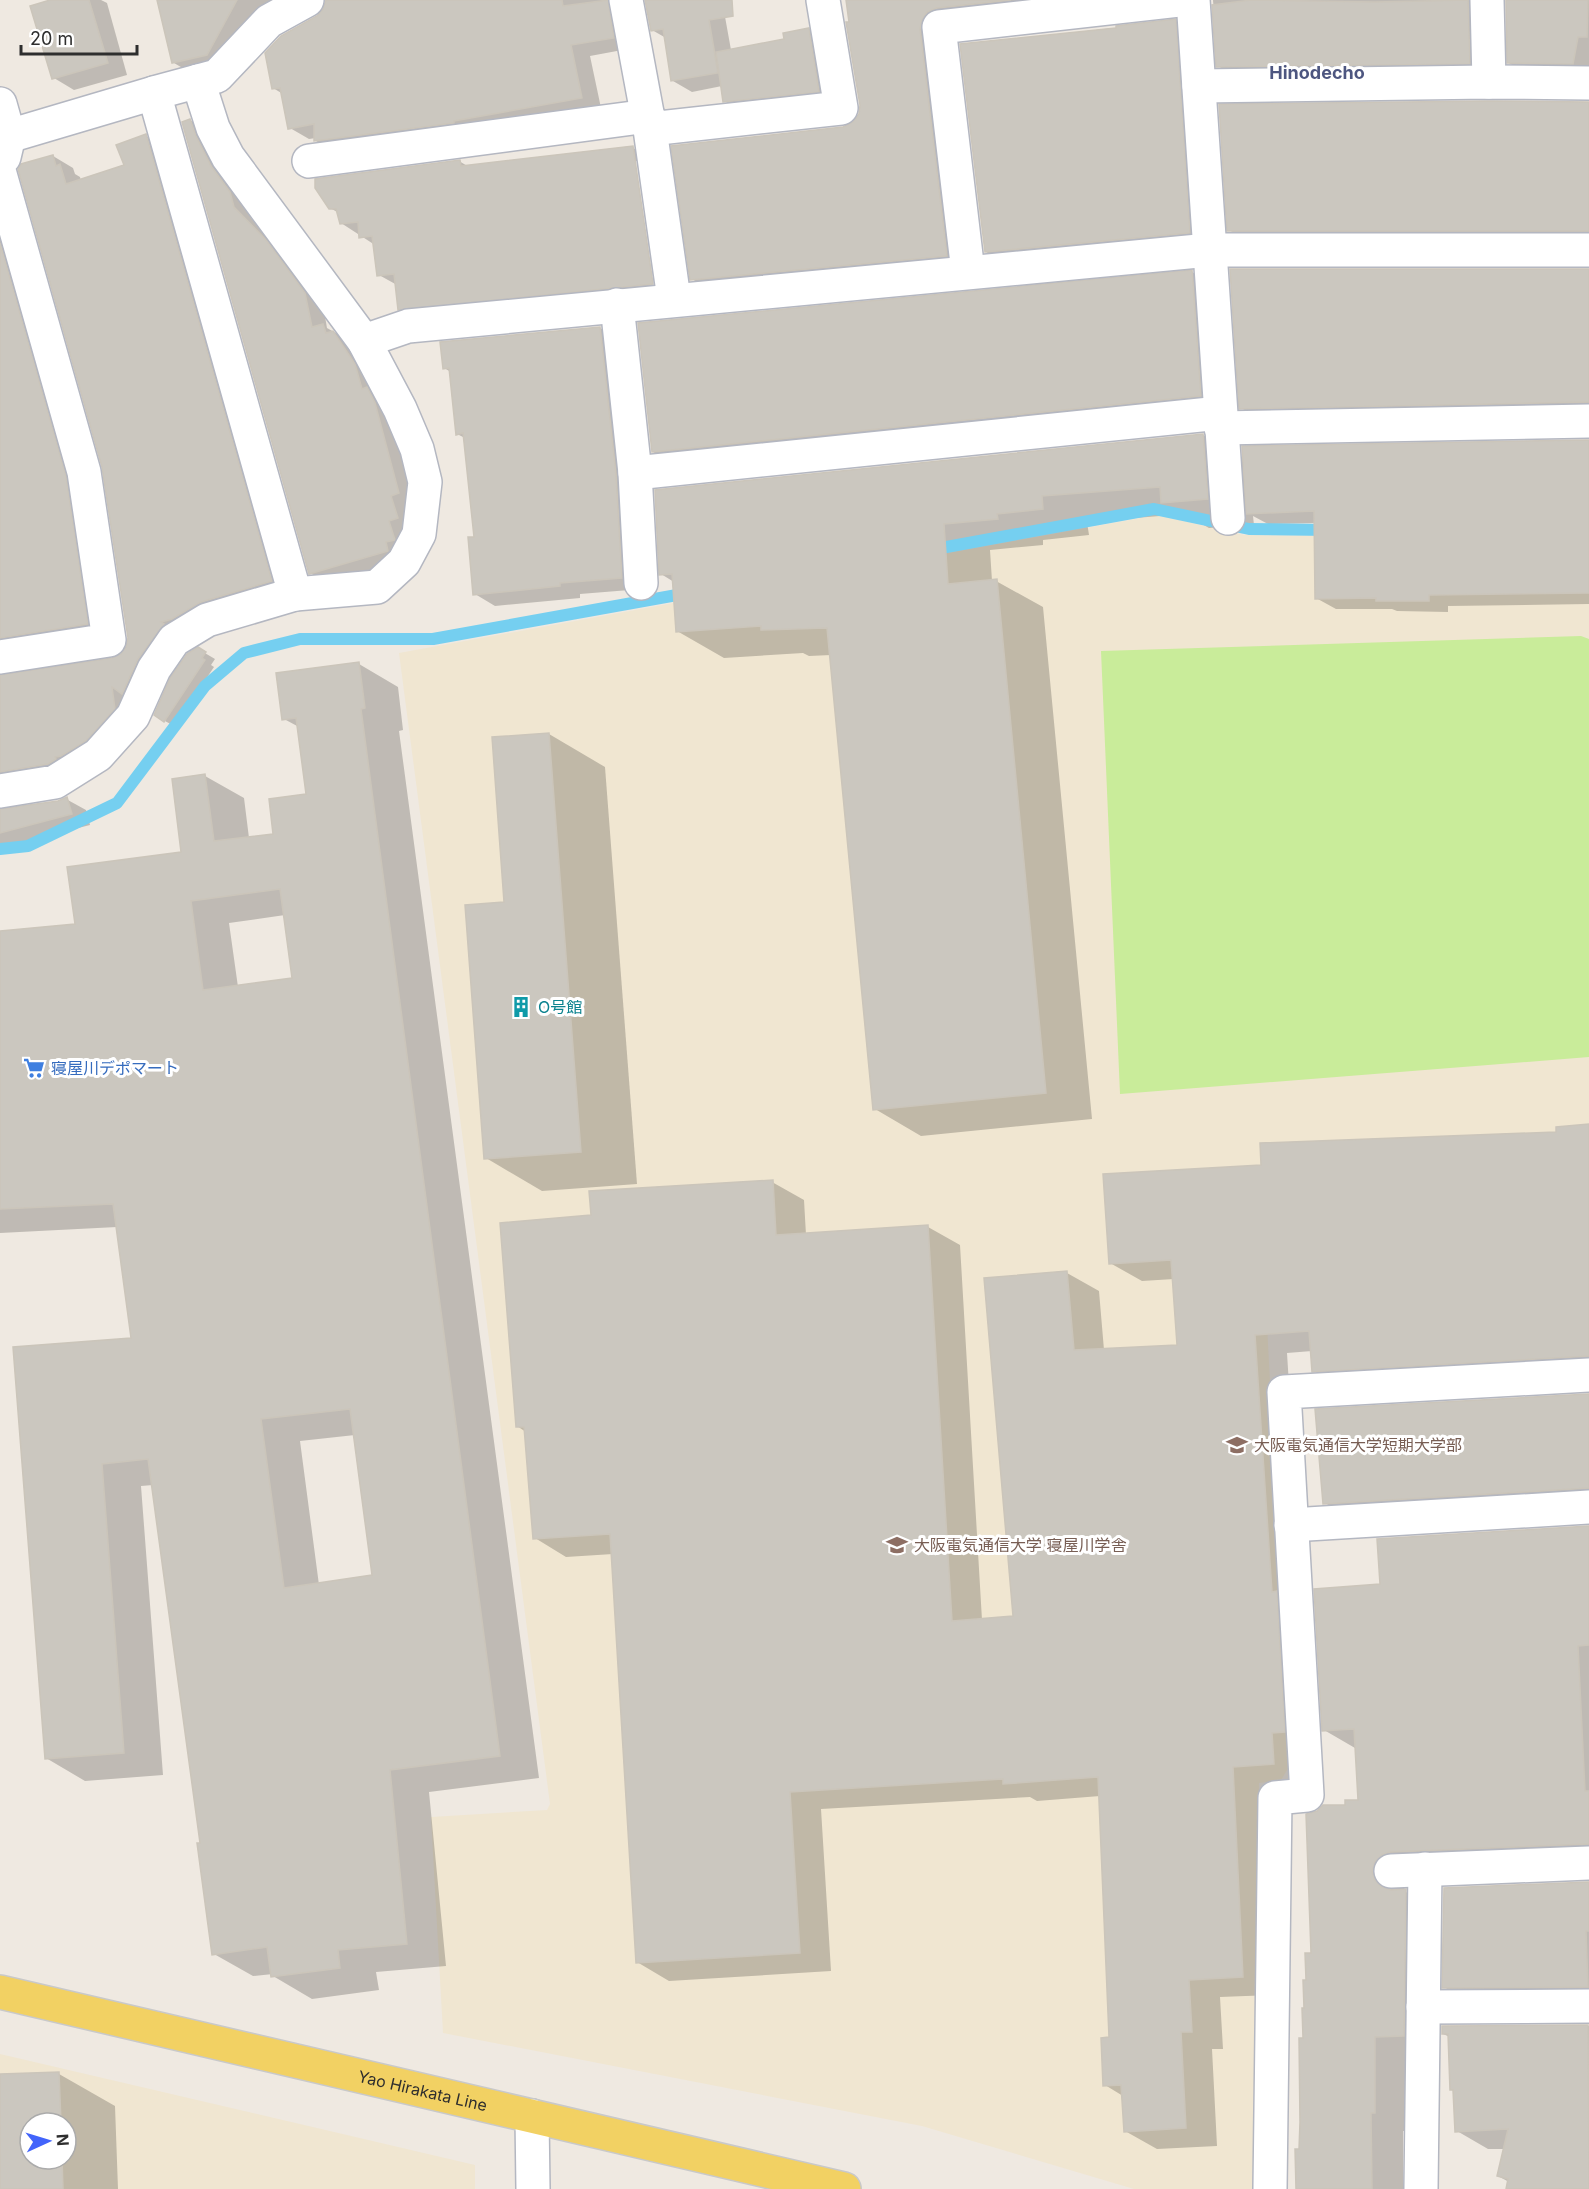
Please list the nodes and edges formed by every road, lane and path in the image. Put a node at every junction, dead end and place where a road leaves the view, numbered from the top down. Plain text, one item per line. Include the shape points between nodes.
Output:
1 (306, 0) edge
2 (626, 0) edge
3 (822, 0) edge
4 (1179, 0) edge
5 (1192, 0) edge
6 (1487, 0) edge
7 (198, 81) junction
8 (1489, 82) junction
9 (1589, 83) edge
10 (1199, 86) junction
11 (154, 93) junction
12 (0, 104) edge
13 (649, 122) junction
14 (9, 136) junction
15 (309, 161) dead end
16 (0, 174) edge
17 (1209, 250) junction
18 (1589, 250) edge
19 (968, 272) junction
20 (674, 299) junction
21 (617, 305) junction
22 (364, 342) junction
23 (1221, 420) junction
24 (1589, 421) edge
25 (635, 473) junction
26 (1227, 518) dead end
27 (640, 584) dead end
28 (295, 594) junction
29 (0, 657) edge
30 (0, 791) edge
31 (1589, 1375) edge
32 (1589, 1507) edge
33 (1291, 1525) junction
34 (1589, 1863) edge
35 (1425, 1869) junction
36 (1391, 1871) dead end
37 (0, 1992) edge
38 (1589, 2006) edge
39 (1423, 2007) junction
40 (532, 2116) junction
41 (533, 2189) edge
42 (844, 2189) edge
43 (1270, 2189) edge
44 (1421, 2189) edge

1 - 7 street via 269,21 217,76
2 - 13 street
3 - 13 street via 841,108
4 - 19 street via 939,27
5 - 10 street
6 - 8 street
7 - 11 street
7 - 22 street via 213,128 228,158
8 - 9 street
8 - 10 street
10 - 17 street
11 - 14 street
11 - 28 street
12 - 14 street
13 - 15 street
13 - 20 street
14 - 16 street
16 - 29 street via 84,472 109,640
17 - 18 street
17 - 19 street
17 - 23 street
19 - 20 street
20 - 21 street
21 - 22 street via 408,326
21 - 25 street
22 - 28 street via 417,449 424,482 419,534 404,562 377,587
23 - 24 street
23 - 25 street
23 - 26 street
25 - 27 street
28 - 30 street via 207,620 174,640 154,669 133,716 98,755 55,782
31 - 33 street via 1284,1392
32 - 33 street
33 - 43 street via 1306,1795 1275,1798
34 - 35 street
35 - 36 street
35 - 39 street
37 - 40 main road, Yao Hirakata Line
38 - 39 street
39 - 44 street
40 - 41 street
40 - 42 main road, Yao Hirakata Line

